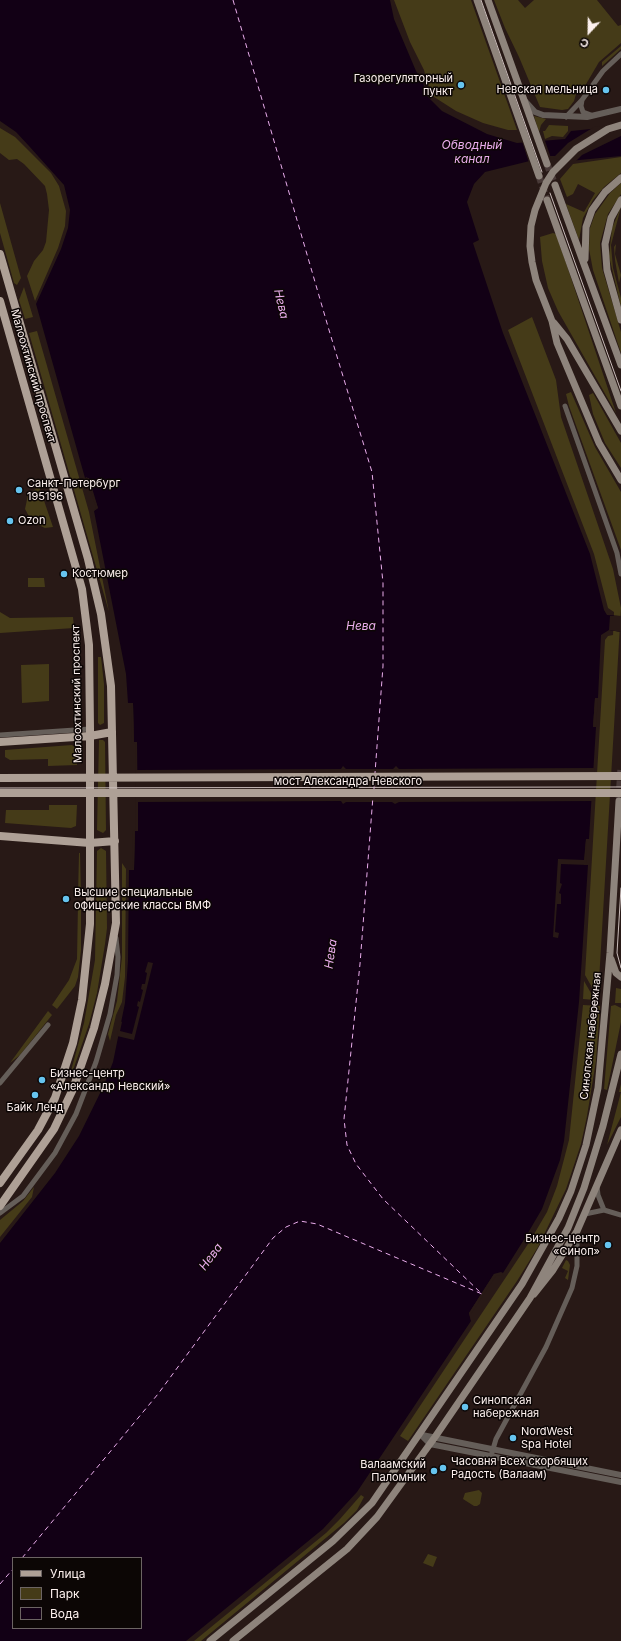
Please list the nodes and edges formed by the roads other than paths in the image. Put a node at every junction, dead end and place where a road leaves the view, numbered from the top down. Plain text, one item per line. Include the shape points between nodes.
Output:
1 (477, 0) edge
2 (488, 0) edge
3 (621, 54) edge
4 (525, 100) junction
5 (582, 100) junction
6 (621, 109) edge
7 (592, 115) junction
8 (566, 117) junction
9 (621, 125) edge
10 (547, 163) tunnel mouth
11 (539, 176) tunnel mouth
12 (621, 178) edge
13 (555, 185) tunnel mouth
14 (547, 200) tunnel mouth
15 (621, 200) edge
16 (0, 254) edge
17 (586, 268) junction
18 (0, 301) edge
19 (621, 320) edge
20 (552, 321) junction
21 (621, 365) edge
22 (565, 406) dead end
23 (621, 406) edge
24 (621, 431) edge
25 (621, 480) edge
26 (617, 553) junction
27 (621, 558) edge
28 (621, 574) edge
29 (90, 732) junction
30 (112, 732) junction
31 (0, 734) edge
32 (0, 742) edge
33 (621, 776) edge
34 (0, 778) edge
35 (0, 794) edge
36 (620, 797) edge
37 (0, 836) edge
38 (90, 840) junction
39 (114, 841) junction
40 (115, 932) junction
41 (610, 953) junction
42 (621, 977) edge
43 (48, 1025) dead end
44 (621, 1054) edge
45 (0, 1083) edge
46 (621, 1130) edge
47 (0, 1183) edge
48 (597, 1185) junction
49 (0, 1206) edge
50 (604, 1210) junction
51 (0, 1213) edge
52 (585, 1214) junction
53 (621, 1215) edge
54 (577, 1231) junction
55 (530, 1298) junction
56 (420, 1434) junction
57 (435, 1437) junction
58 (430, 1444) junction
59 (493, 1449) junction
60 (491, 1456) junction
61 (621, 1475) edge
62 (621, 1482) edge
63 (210, 1641) edge
64 (233, 1641) edge

1 - 11 main road
2 - 4 main road
3 - 5 street via 603,71
4 - 8 street via 541,115
4 - 10 main road
5 - 7 street via 583,112
5 - 8 street
6 - 7 street
7 - 8 street
9 - 20 main road via 608,129 576,149 553,172 539,198 531,226 532,262
12 - 17 main road via 598,200 588,218 584,239
13 - 17 main road
14 - 23 main road
15 - 19 main road via 610,218 605,250 607,270
16 - 30 main road, Малоохтинский проспект via 94,584 108,654
17 - 21 main road
18 - 29 main road, Малоохтинский проспект via 82,590 89,645
20 - 24 main road via 567,339
20 - 25 main road via 558,343 599,443
22 - 26 street
26 - 27 street
26 - 28 street
29 - 30 main road
29 - 31 street
29 - 32 main road
29 - 38 main road, Малоохтинский проспект
30 - 39 main road, Малоохтинский проспект
33 - 34 main road, мост Александра Невского
35 - 36 main road, мост Александра Невского
36 - 41 main road, Синопская набережная
37 - 38 main road
38 - 39 main road
38 - 47 main road, Малоохтинский проспект via 90,924 85,978 73,1043 55,1098 38,1130
39 - 40 main road, Малоохтинский проспект
40 - 49 main road, Малоохтинский проспект via 94,1028 73,1089 54,1128
40 - 51 street via 118,956 113,1001 88,1086 70,1128 55,1153 23,1196
41 - 42 main road via 612,965
41 - 56 main road, Синопская набережная via 598,1088 586,1145 571,1191 542,1252
43 - 45 street
44 - 55 main road via 584,1188 557,1249
46 - 48 main road
48 - 50 street
48 - 52 main road
50 - 52 street
50 - 53 street
52 - 54 main road
54 - 55 main road via 553,1270
54 - 59 street via 577,1266 572,1288 552,1336
55 - 57 main road
56 - 57 street
56 - 58 street
56 - 63 main road, Синопская набережная via 376,1497 348,1527
57 - 58 main road
57 - 59 street
58 - 60 street
58 - 64 main road via 395,1495 357,1539
59 - 60 street
59 - 61 street
60 - 62 street

